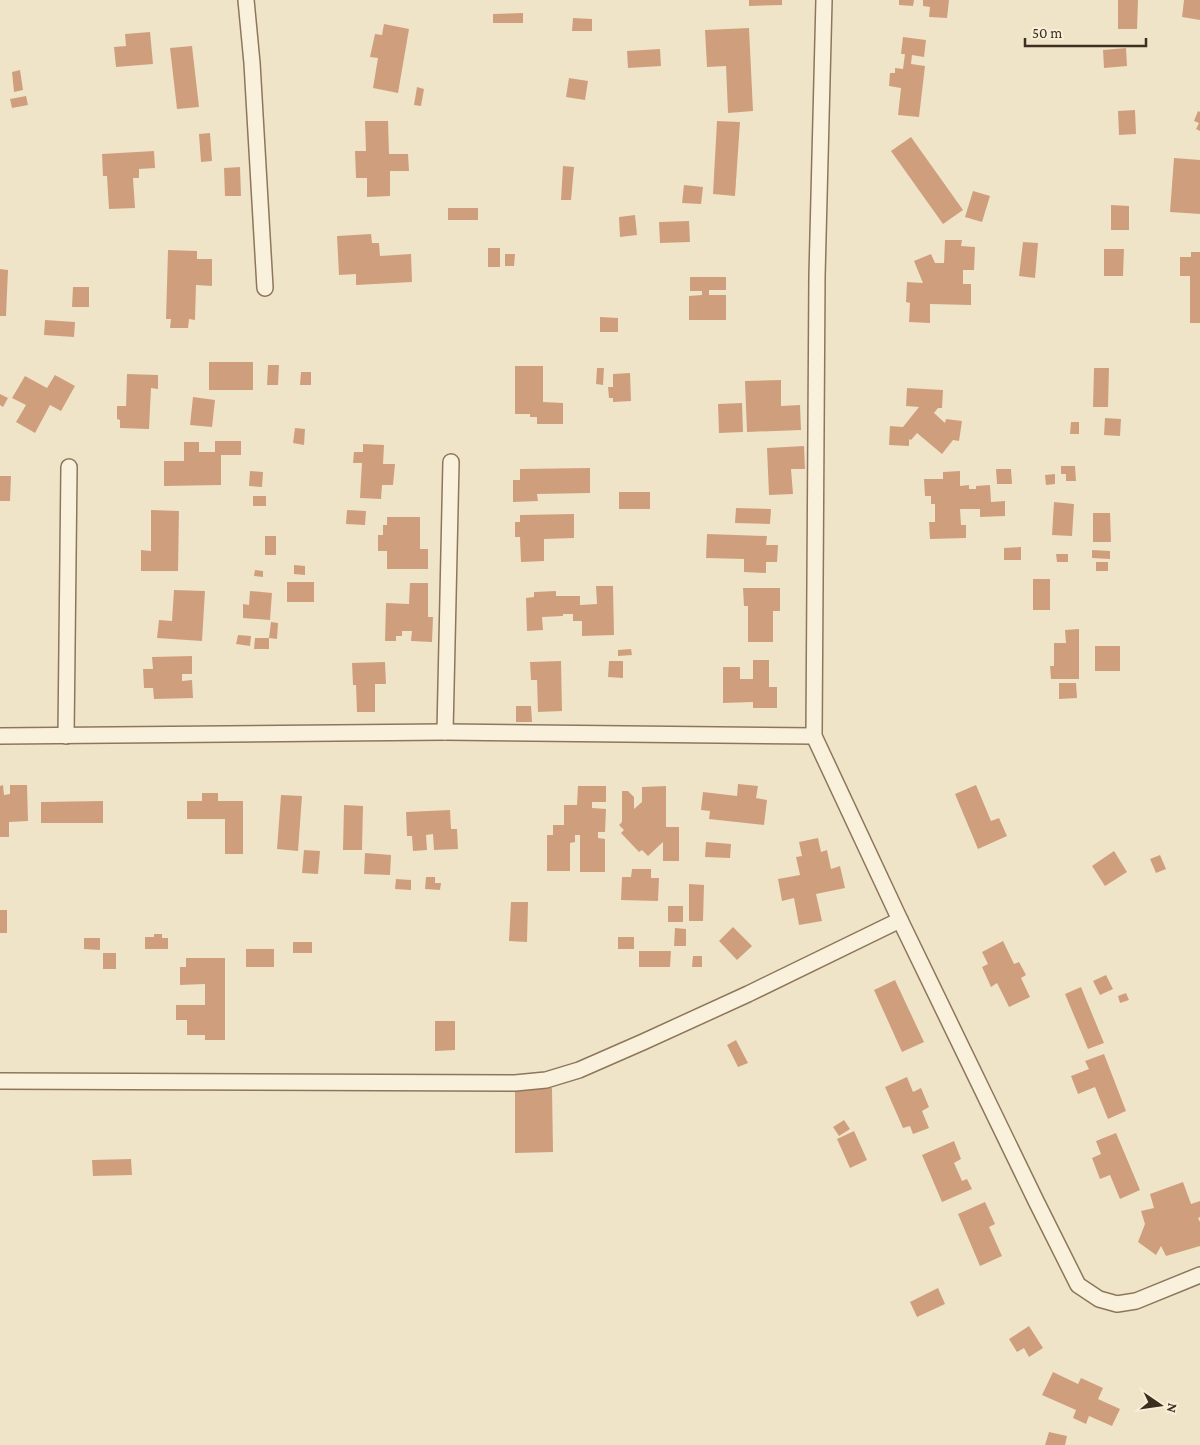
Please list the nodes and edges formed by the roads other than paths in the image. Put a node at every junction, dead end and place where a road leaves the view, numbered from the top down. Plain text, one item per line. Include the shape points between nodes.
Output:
1 (246, 0) edge
2 (824, 0) edge
3 (265, 288) dead end
4 (452, 462) dead end
5 (69, 467) dead end
6 (445, 732) junction
7 (0, 736) edge
8 (66, 736) junction
9 (814, 736) junction
10 (900, 920) junction
11 (0, 1082) edge
12 (1200, 1275) edge

1 - 3 street
2 - 9 street via 817,276
4 - 6 street
5 - 8 street
6 - 8 street
6 - 9 street
7 - 8 street
9 - 10 street
10 - 11 street via 643,1042 579,1070 546,1080 515,1083
10 - 12 street via 1078,1285 1099,1300 1117,1304 1136,1301

